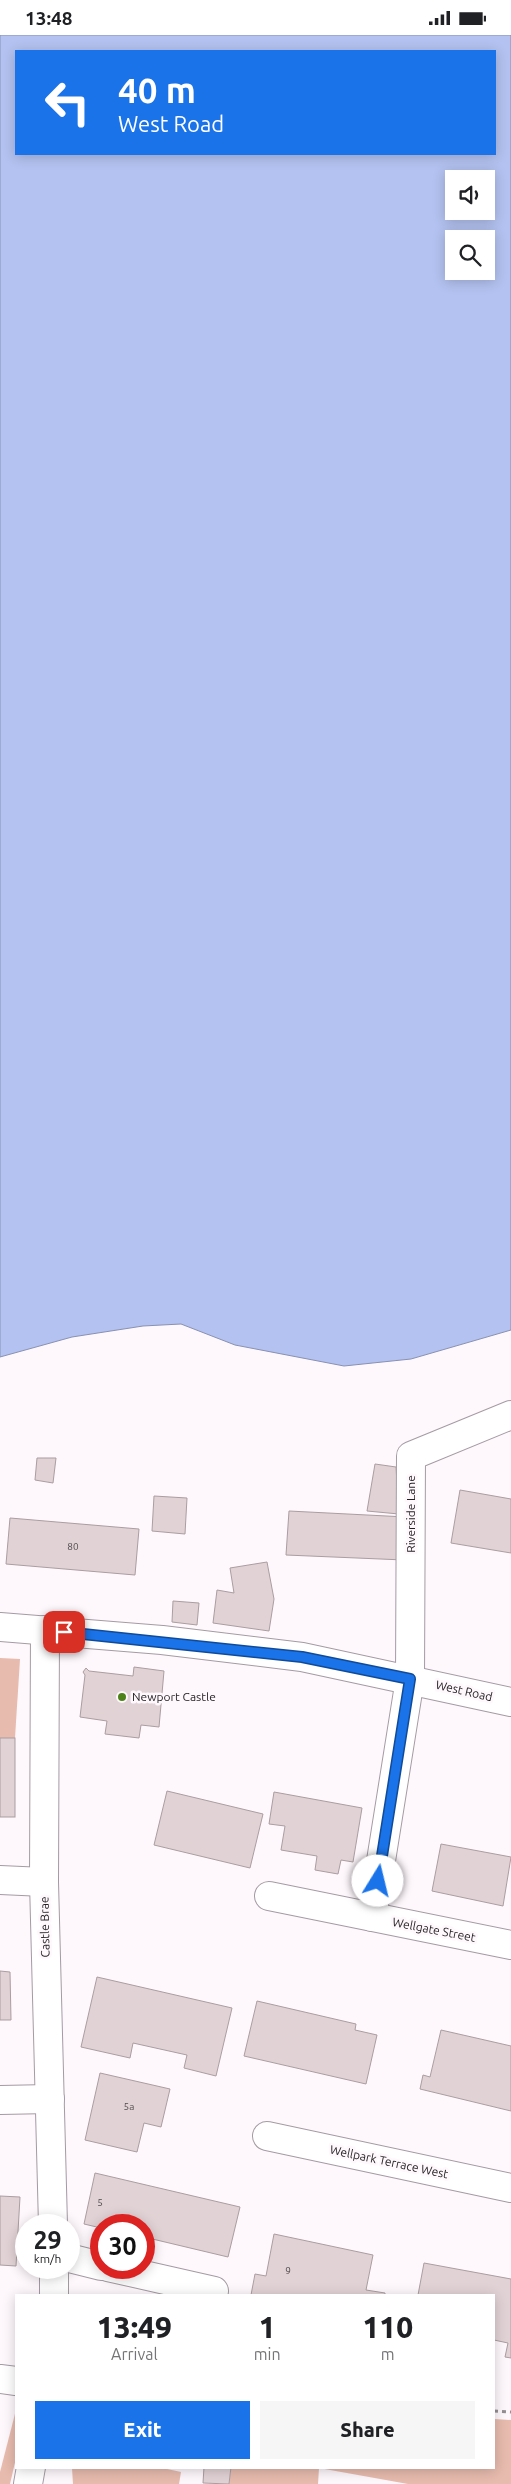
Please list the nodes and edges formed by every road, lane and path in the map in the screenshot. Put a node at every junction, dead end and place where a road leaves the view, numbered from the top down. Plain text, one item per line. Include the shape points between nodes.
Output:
1 (511, 1415) edge
2 (0, 1627) edge
3 (45, 1630) junction
4 (410, 1679) junction
5 (511, 1702) edge
6 (0, 1880) edge
7 (44, 1883) junction
8 (269, 1896) dead end
9 (372, 1917) junction
10 (511, 1945) edge
11 (0, 2099) edge
12 (50, 2099) junction
13 (267, 2136) dead end
14 (511, 2188) edge
15 (53, 2214) edge
16 (155, 2278) edge
17 (54, 2279) edge
18 (214, 2291) dead end
19 (54, 2294) edge
20 (0, 2379) edge
21 (15, 2381) edge
22 (495, 2411) edge
23 (511, 2412) edge
24 (31, 2469) edge
25 (28, 2484) edge

1 - 4 street, Riverside Lane via 411,1456
2 - 3 street, West Road
3 - 4 street, West Road via 302,1657
3 - 7 street, Castle Brae
4 - 5 street, West Road
4 - 9 street
6 - 7 street
7 - 12 street, Castle Brae
8 - 9 street, Wellgate Street
9 - 10 street, Wellgate Street
11 - 12 street
12 - 15 street, Castle Brae
13 - 14 street, Wellpark Terrace West
16 - 18 street
17 - 19 street
20 - 21 street
22 - 23 path
24 - 25 street

